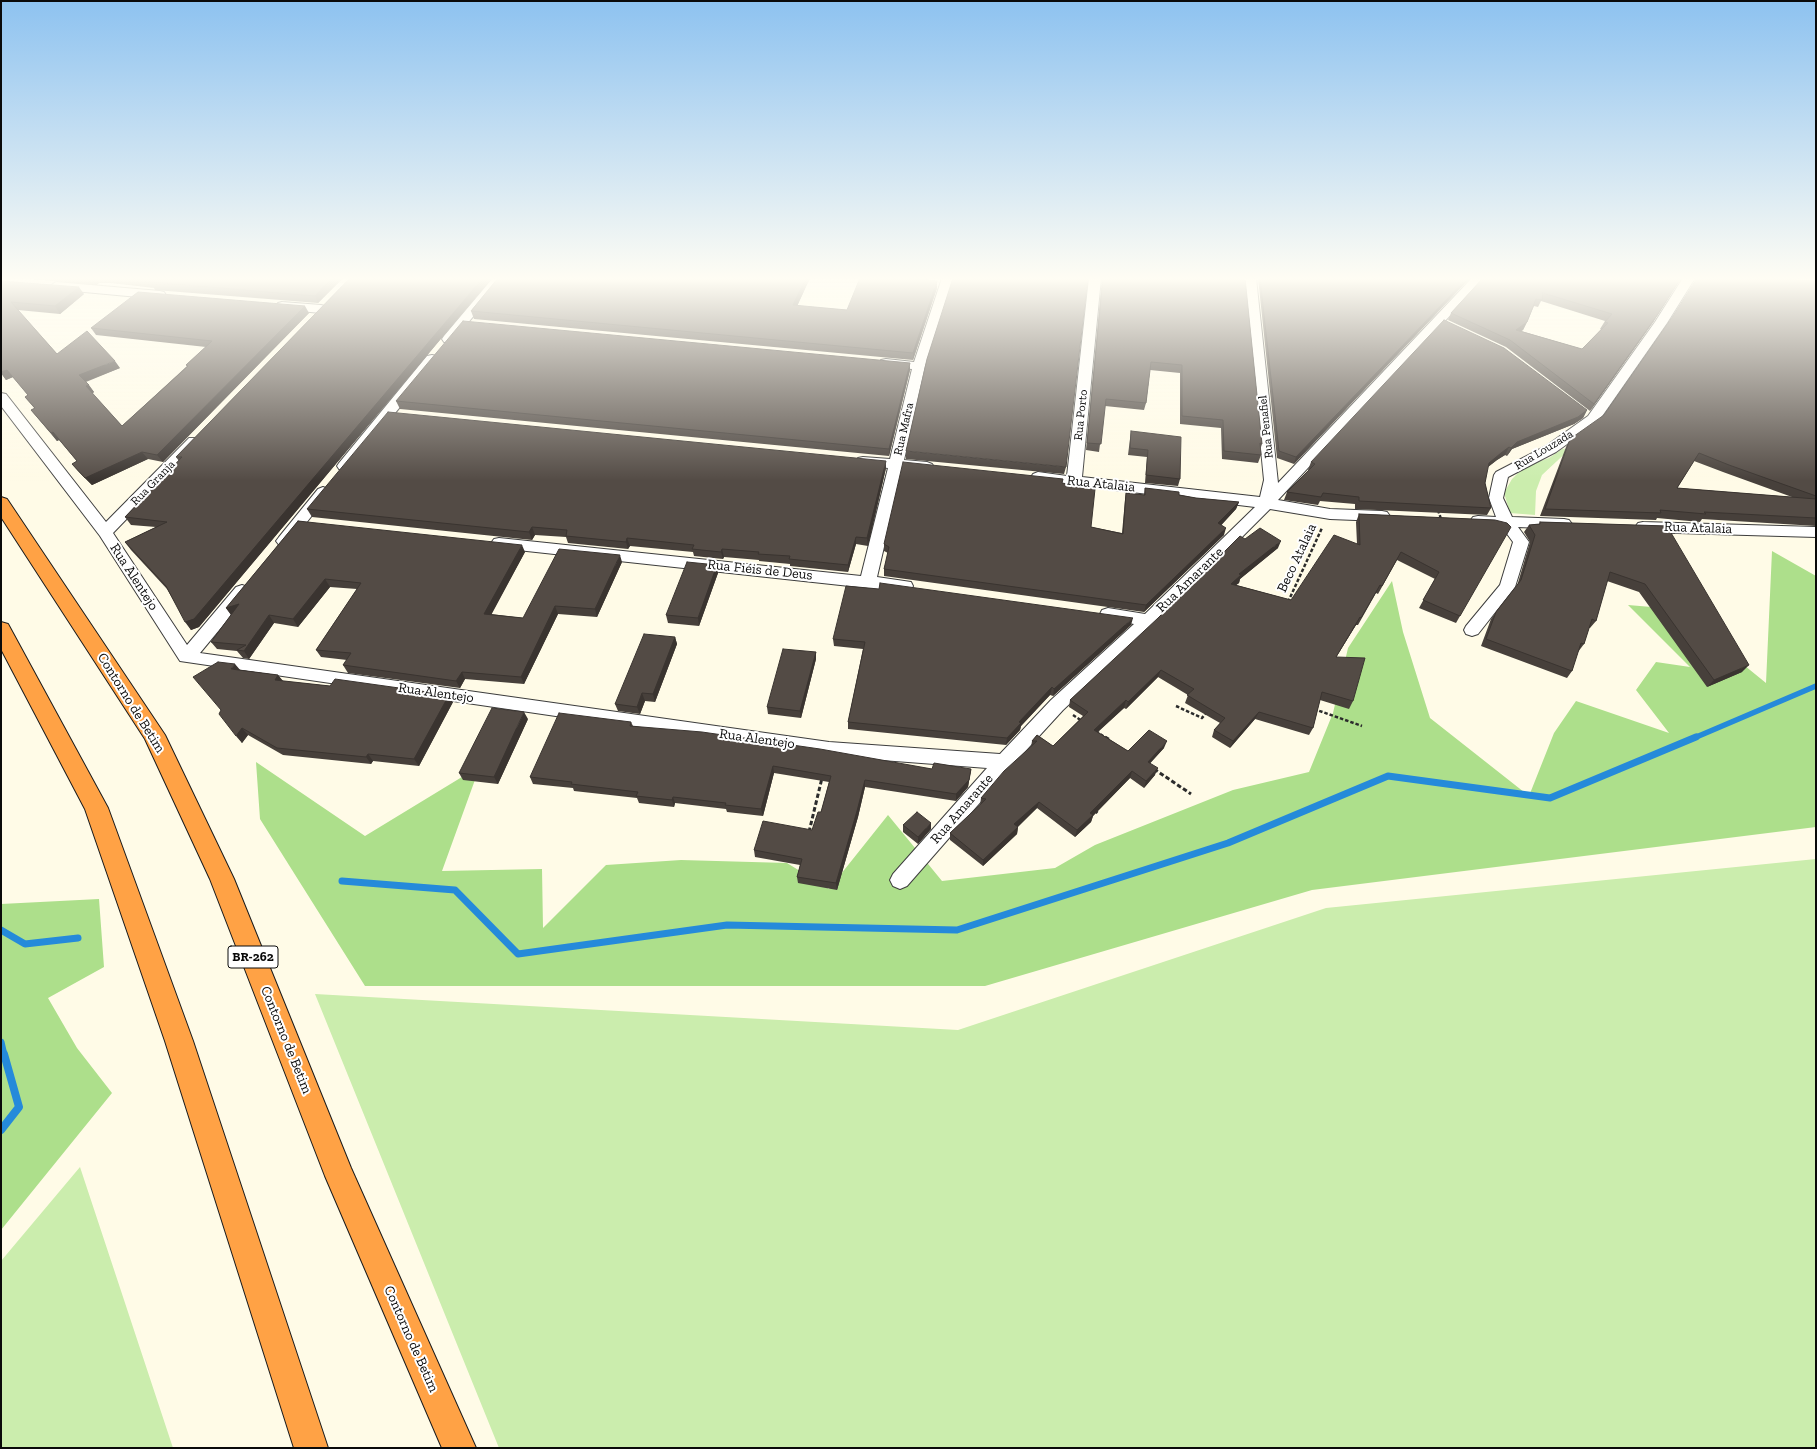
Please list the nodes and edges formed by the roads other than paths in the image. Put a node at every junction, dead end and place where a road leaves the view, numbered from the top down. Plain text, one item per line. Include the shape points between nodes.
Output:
1 (443, 346) edge
2 (926, 346) edge
3 (1088, 346) edge
4 (1257, 346) edge
5 (1415, 346) edge
6 (1645, 346) edge
7 (872, 362) edge
8 (919, 366) junction
9 (1, 397) edge
10 (386, 413) junction
11 (402, 414) edge
12 (205, 429) edge
13 (849, 460) edge
14 (896, 464) junction
15 (943, 468) edge
16 (1028, 476) edge
17 (1074, 481) junction
18 (1, 503) edge
19 (1266, 503) junction
20 (1394, 517) edge
21 (1441, 519) edge
22 (299, 522) junction
23 (1506, 522) junction
24 (315, 524) edge
25 (1577, 524) edge
26 (1625, 526) edge
27 (105, 532) junction
28 (1816, 532) edge
29 (481, 541) edge
30 (273, 553) edge
31 (253, 578) edge
32 (868, 581) junction
33 (923, 589) edge
34 (1094, 613) edge
35 (1149, 620) junction
36 (1, 628) edge
37 (1472, 630) dead end
38 (186, 657) junction
39 (1004, 762) junction
40 (900, 880) dead end
41 (311, 1448) edge
42 (458, 1448) edge

1 - 10 street
2 - 8 street, Rua Mafra
3 - 17 street, Rua Porto
4 - 19 street, Rua Penafiel via 1271,480
5 - 19 street, Rua Amarante
6 - 23 street, Rua Louzada via 1593,419 1551,449 1502,475 1496,498
7 - 8 street
8 - 14 street, Rua Mafra
9 - 27 street, Rua Alentejo
10 - 11 street
10 - 22 street
12 - 27 street, Rua Granja
13 - 14 street
14 - 15 street
14 - 32 street, Rua Mafra
16 - 17 street, Rua Atalaia
17 - 19 street, Rua Atalaia
18 - 42 highway, Contorno de Betim / BR-262 via 154,736 222,879 340,1176
19 - 20 street, Rua Atalaia via 1330,514
19 - 35 street, Rua Amarante
21 - 23 street
22 - 24 street
22 - 30 street
23 - 25 street
23 - 37 street, Rua Louzada via 1521,542 1507,587
26 - 28 street, Rua Atalaia
27 - 38 street, Rua Alentejo
29 - 32 street, Rua Fiéis de Deus
31 - 38 street
32 - 33 street, Rua Fiéis de Deus
34 - 35 street
35 - 39 street, Rua Amarante via 1057,705
36 - 41 highway via 96,808 179,1041
38 - 39 street, Rua Alentejo via 830,749
39 - 40 street, Rua Amarante

